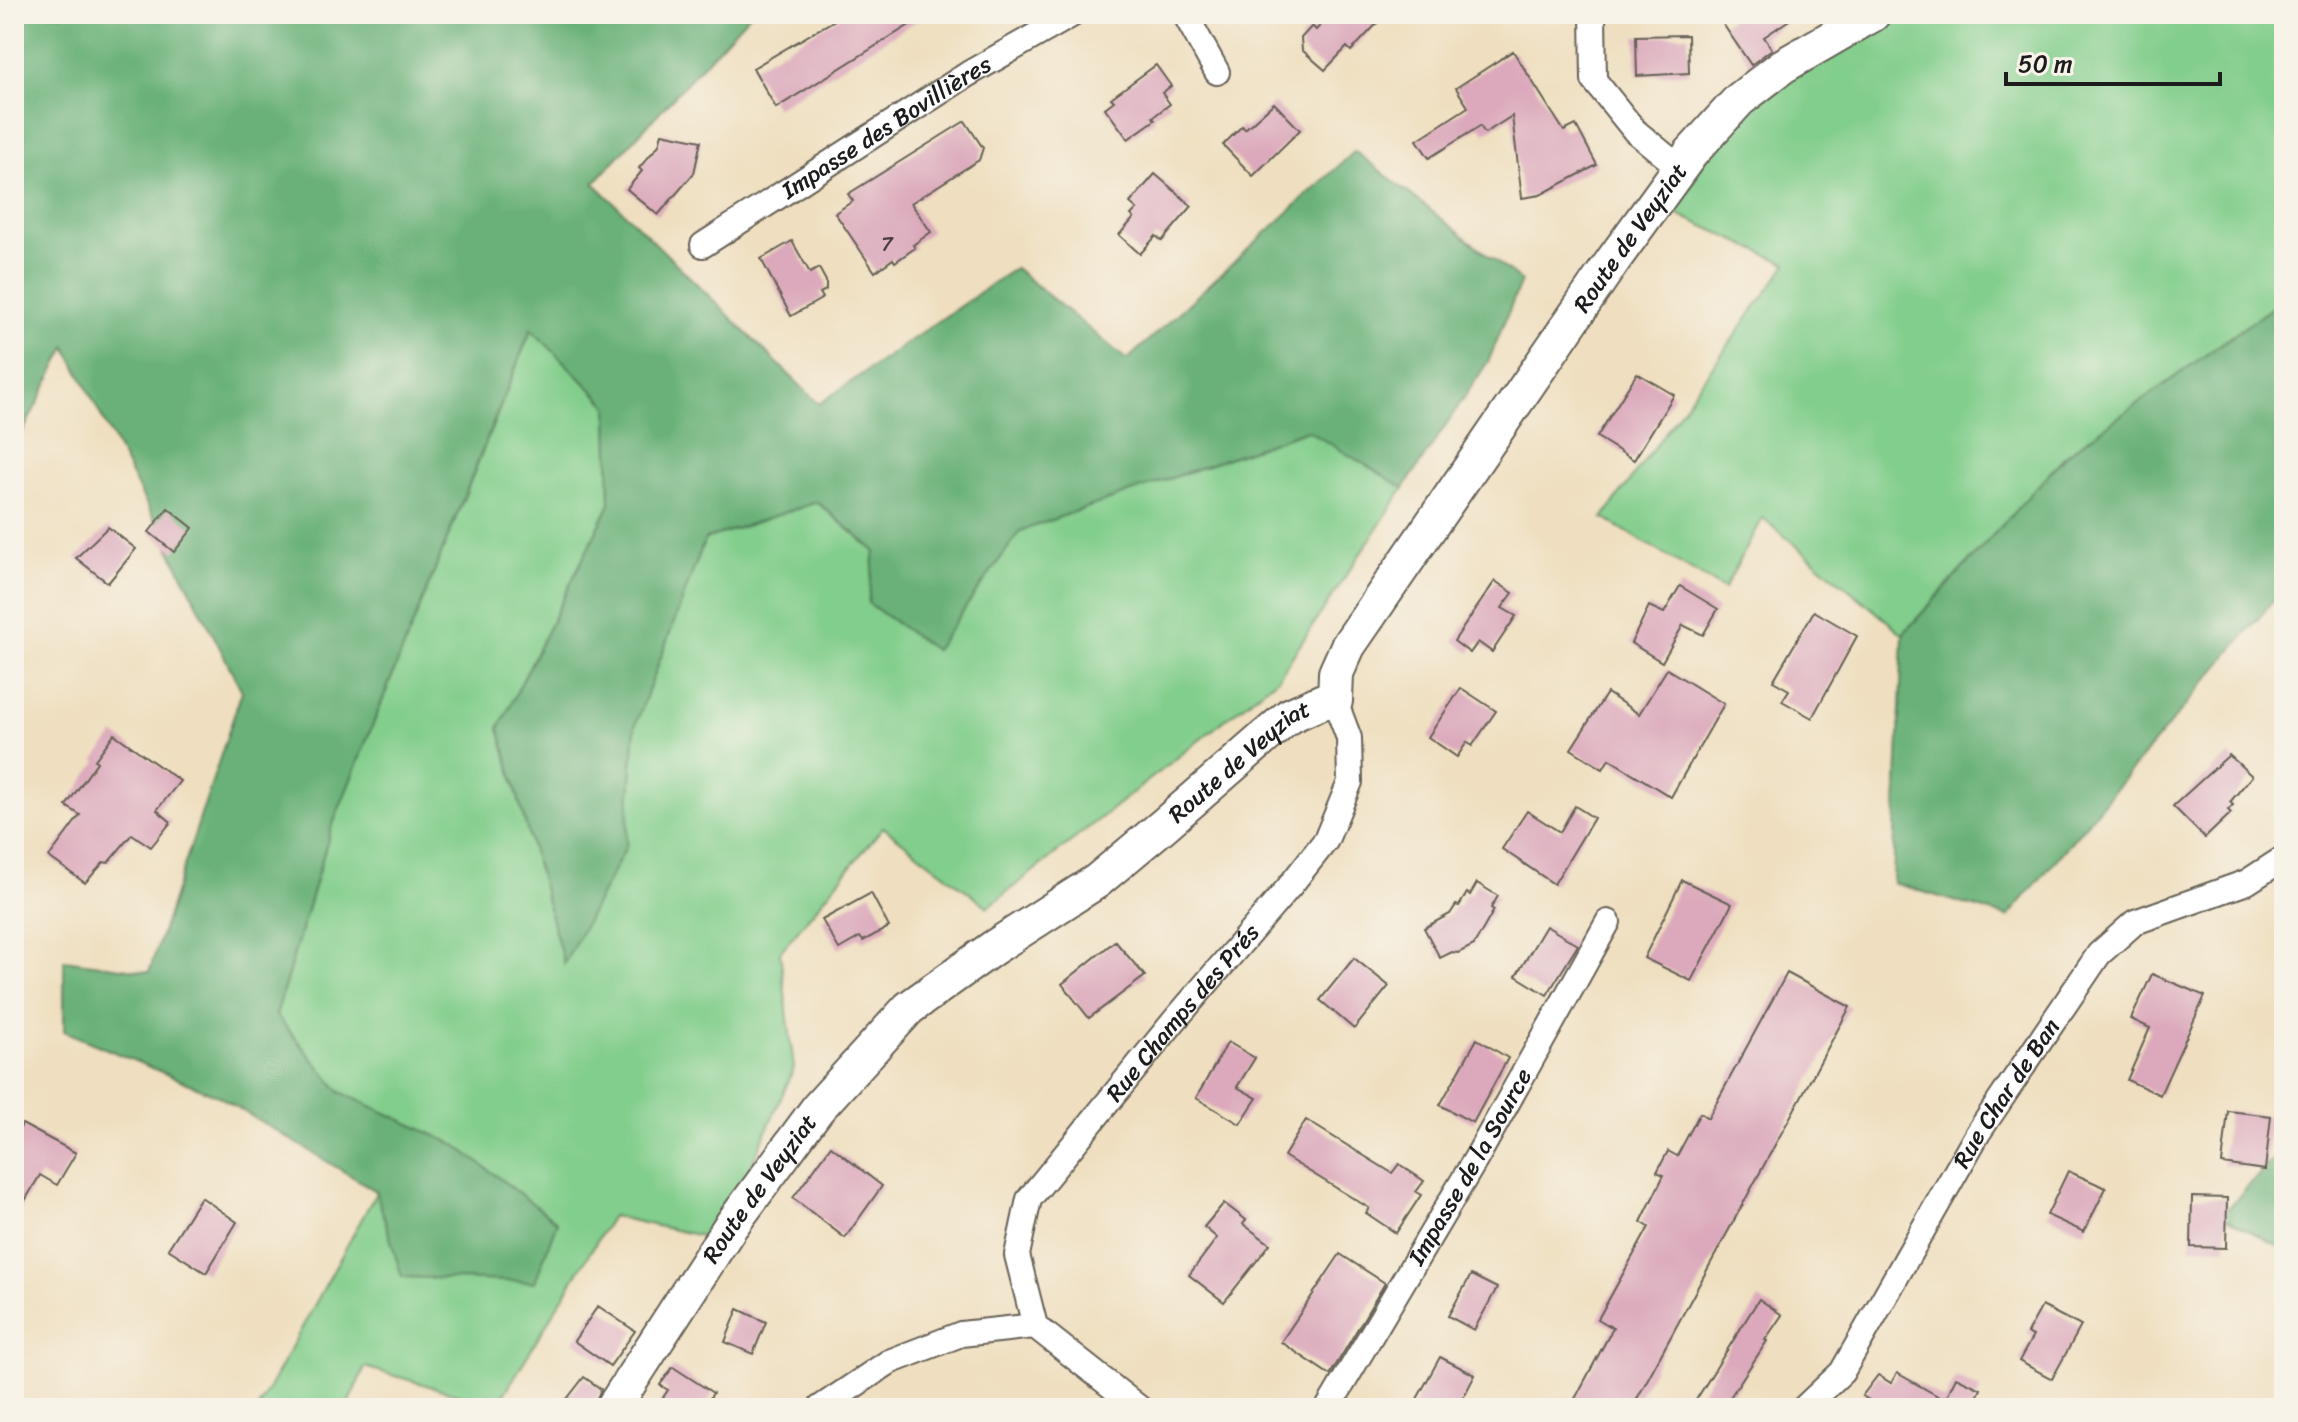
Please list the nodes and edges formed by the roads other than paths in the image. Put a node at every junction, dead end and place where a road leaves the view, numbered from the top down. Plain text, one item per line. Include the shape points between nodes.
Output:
1 (1073, 14) edge
2 (1185, 14) edge
3 (1593, 14) edge
4 (1873, 14) edge
5 (1217, 72) dead end
6 (1680, 168) junction
7 (703, 245) dead end
8 (1335, 701) junction
9 (2284, 858) edge
10 (1608, 922) dead end
11 (1035, 1326) junction
12 (613, 1408) edge
13 (820, 1408) edge
14 (1139, 1408) edge
15 (1328, 1408) edge
16 (1804, 1408) edge

1 - 7 street, Impasse des Bovillières via 968,74
2 - 5 street
3 - 6 street via 1594,80 1635,131
4 - 6 street, Route de Veyziat via 1794,59 1739,100
6 - 8 street, Route de Veyziat via 1348,646 1336,673
8 - 11 street, Rue Champs des Prés via 1349,738 1350,782 1326,840 1029,1199 1017,1255
8 - 12 street, Route de Veyziat via 1289,716 1097,881 909,1008 809,1119 730,1227
9 - 16 street, Rue Char de Ban via 2247,882 2135,922 2099,954 1978,1133 1842,1372
10 - 15 street, Impasse de la Source
11 - 13 street via 961,1334 889,1362
11 - 14 street

